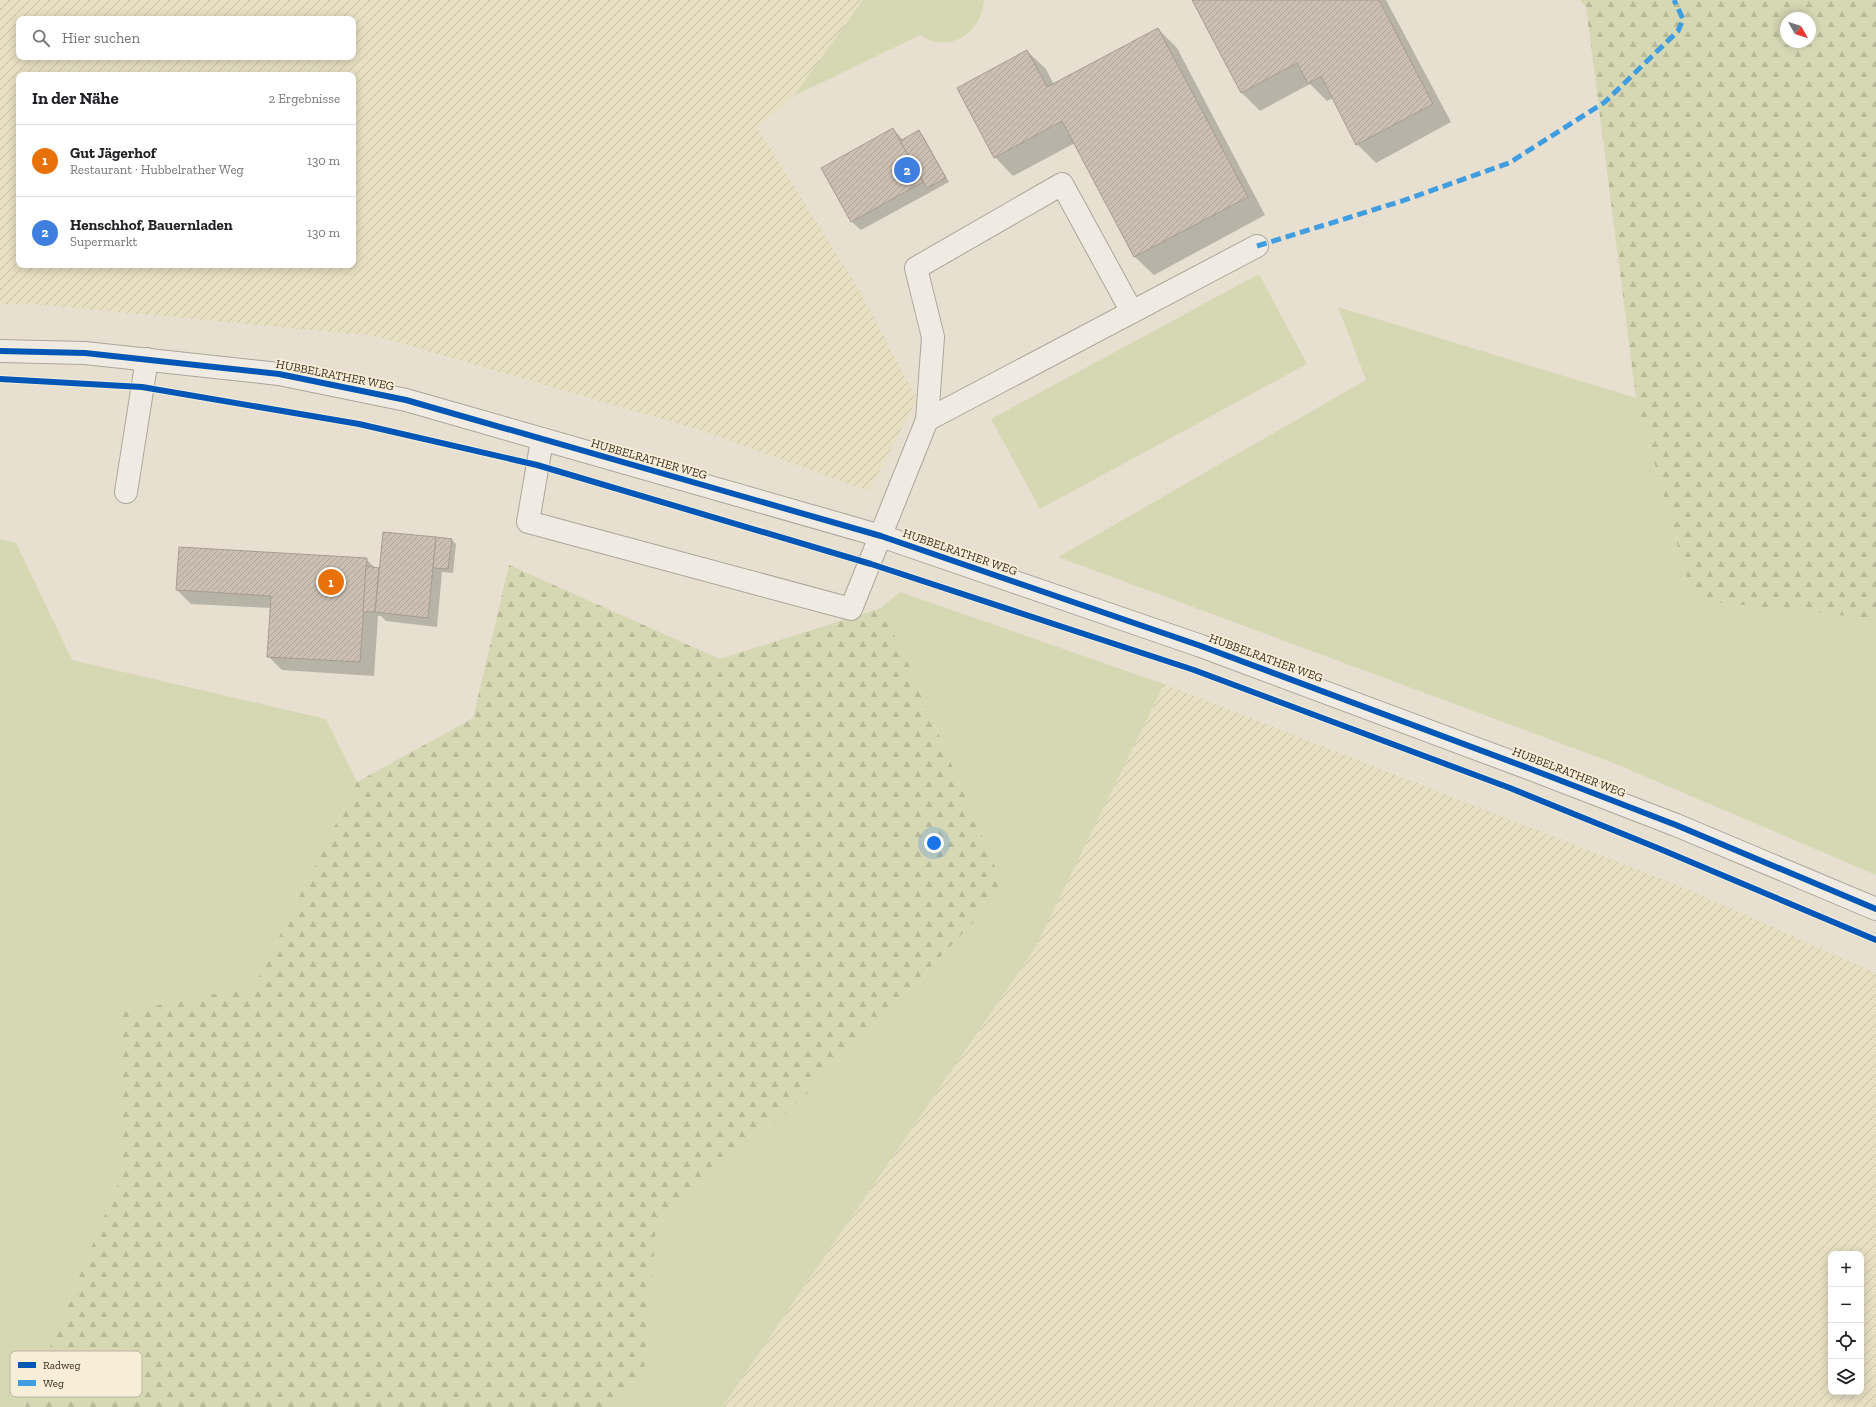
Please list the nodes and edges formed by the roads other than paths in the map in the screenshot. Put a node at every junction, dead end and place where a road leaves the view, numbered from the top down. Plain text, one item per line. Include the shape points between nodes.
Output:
1 (1257, 246) dead end
2 (1132, 312) junction
3 (0, 351) edge
4 (147, 359) junction
5 (927, 420) junction
6 (542, 440) junction
7 (126, 492) dead end
8 (882, 536) junction
9 (1876, 909) edge

1 - 2 street
2 - 5 street
2 - 5 street via 1062,184 916,268 933,336
3 - 4 street, HUBBELRATHER WEG via 85,353
4 - 6 street, HUBBELRATHER WEG via 279,374 406,400
4 - 7 street
5 - 8 street
6 - 8 street, HUBBELRATHER WEG
6 - 8 street via 528,522 851,609
8 - 9 street, HUBBELRATHER WEG via 1201,646 1513,762 1676,825

